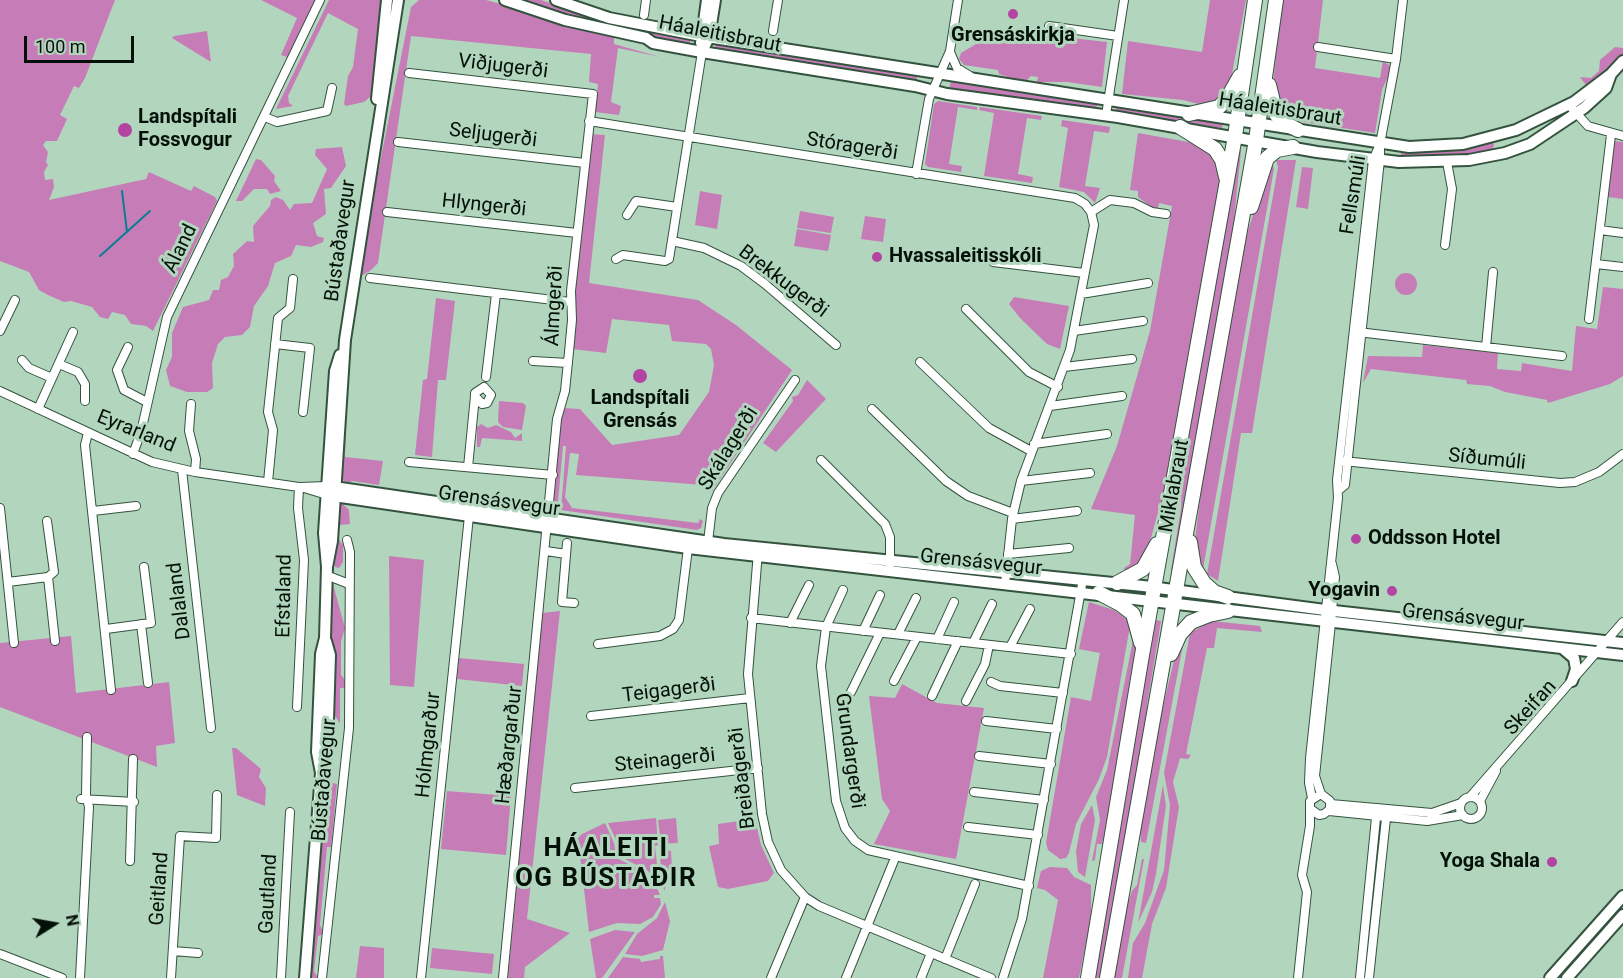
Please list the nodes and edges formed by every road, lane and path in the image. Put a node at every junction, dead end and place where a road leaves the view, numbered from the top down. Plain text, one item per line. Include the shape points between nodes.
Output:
1 (320, 0) edge
2 (387, 0) edge
3 (398, 0) edge
4 (406, 0) edge
5 (505, 0) edge
6 (556, 0) edge
7 (646, 0) edge
8 (706, 0) edge
9 (715, 0) edge
10 (778, 0) edge
11 (958, 0) edge
12 (1124, 0) edge
13 (1255, 0) edge
14 (1276, 0) edge
15 (1403, 0) edge
16 (644, 15) dead end
17 (395, 23) junction
18 (1049, 26) dead end
19 (773, 30) dead end
20 (705, 36) junction
21 (1118, 36) junction
22 (1318, 47) dead end
23 (950, 51) junction
24 (702, 52) junction
25 (1396, 59) junction
26 (1246, 60) junction
27 (1623, 61) edge
28 (1267, 66) junction
29 (409, 73) dead end
30 (940, 74) junction
31 (1611, 74) junction
32 (980, 80) junction
33 (332, 88) dead end
34 (932, 90) junction
35 (592, 94) joint
36 (1108, 99) junction
37 (1569, 105) junction
38 (1189, 114) junction
39 (1576, 114) junction
40 (1106, 115) junction
41 (265, 117) junction
42 (589, 121) junction
43 (1237, 121) junction
44 (1258, 124) junction
45 (1180, 127) junction
46 (1298, 130) junction
47 (1611, 135) junction
48 (1235, 136) junction
49 (1623, 136) edge
50 (688, 137) junction
51 (1256, 140) junction
52 (398, 142) dead end
53 (1380, 144) junction
54 (374, 147) junction
55 (1293, 147) junction
56 (1377, 160) junction
57 (1447, 162) junction
58 (585, 163) junction
59 (916, 174) junction
60 (1227, 183) junction
61 (677, 207) junction
62 (387, 212) dead end
63 (1090, 212) junction
64 (1166, 214) dead end
65 (627, 215) dead end
66 (1600, 230) junction
67 (577, 233) junction
68 (1239, 233) junction
69 (1623, 233) edge
70 (672, 241) junction
71 (1445, 245) dead end
72 (616, 259) dead end
73 (993, 262) dead end
74 (1596, 264) junction
75 (1623, 267) edge
76 (1493, 272) dead end
77 (1084, 273) junction
78 (370, 278) dead end
79 (293, 279) dead end
80 (1148, 283) dead end
81 (496, 294) junction
82 (1081, 294) junction
83 (15, 300) dead end
84 (570, 302) junction
85 (966, 309) dead end
86 (1589, 319) dead end
87 (1143, 321) dead end
88 (0, 331) edge
89 (1074, 331) junction
90 (73, 332) dead end
91 (1358, 332) junction
92 (275, 344) junction
93 (836, 345) dead end
94 (128, 347) dead end
95 (1486, 347) junction
96 (1562, 356) dead end
97 (1132, 359) dead end
98 (22, 360) dead end
99 (533, 361) dead end
100 (920, 362) dead end
101 (568, 363) junction
102 (59, 364) junction
103 (1064, 367) junction
104 (486, 377) dead end
105 (52, 378) junction
106 (795, 380) dead end
107 (1058, 387) junction
108 (0, 391) edge
109 (475, 396) dead end
110 (1122, 396) dead end
111 (85, 401) dead end
112 (147, 402) junction
113 (191, 404) dead end
114 (1050, 406) junction
115 (872, 408) dead end
116 (38, 409) junction
117 (303, 412) dead end
118 (88, 433) junction
119 (1107, 434) dead end
120 (1033, 448) junction
121 (133, 454) junction
122 (1623, 454) edge
123 (821, 460) dead end
124 (1343, 461) junction
125 (409, 462) dead end
126 (468, 467) junction
127 (182, 470) junction
128 (195, 472) junction
129 (1090, 473) dead end
130 (553, 475) junction
131 (268, 482) junction
132 (1021, 482) junction
133 (300, 487) junction
134 (331, 491) junction
135 (136, 506) dead end
136 (0, 508) edge
137 (93, 511) junction
138 (1077, 511) dead end
139 (469, 516) junction
140 (1012, 516) junction
141 (47, 521) dead end
142 (549, 523) junction
143 (1167, 523) junction
144 (1189, 524) junction
145 (347, 540) dead end
146 (708, 542) junction
147 (567, 543) dead end
148 (688, 548) junction
149 (1069, 548) dead end
150 (546, 551) junction
151 (758, 551) junction
152 (566, 554) junction
153 (1008, 554) junction
154 (890, 566) junction
155 (144, 567) dead end
156 (326, 571) junction
157 (48, 577) junction
158 (1005, 578) junction
159 (1083, 579) junction
160 (8, 582) junction
161 (1117, 583) junction
162 (349, 584) junction
163 (809, 585) dead end
164 (843, 590) dead end
165 (1081, 592) junction
166 (1099, 593) junction
167 (1153, 593) junction
168 (880, 595) dead end
169 (1176, 597) junction
170 (916, 598) dead end
171 (954, 602) dead end
172 (574, 603) dead end
173 (992, 604) dead end
174 (1228, 604) junction
175 (1030, 609) dead end
176 (1329, 610) junction
177 (751, 618) junction
178 (1328, 622) junction
179 (1623, 622) edge
180 (790, 623) junction
181 (141, 624) junction
182 (826, 627) junction
183 (106, 629) junction
184 (1623, 630) edge
185 (863, 631) junction
186 (880, 633) junction
187 (898, 634) junction
188 (917, 637) junction
189 (937, 639) junction
190 (55, 641) dead end
191 (958, 641) junction
192 (14, 643) dead end
193 (973, 643) junction
194 (598, 644) dead end
195 (989, 645) junction
196 (1609, 645) edge
197 (1559, 646) junction
198 (1010, 647) junction
199 (1071, 654) junction
200 (1623, 654) edge
201 (1142, 655) junction
202 (894, 681) dead end
203 (1160, 681) junction
204 (1572, 681) junction
205 (991, 682) dead end
206 (148, 683) dead end
207 (111, 690) dead end
208 (851, 692) dead end
209 (1063, 693) junction
210 (932, 696) dead end
211 (750, 698) junction
212 (966, 700) dead end
213 (297, 707) dead end
214 (591, 717) dead end
215 (986, 721) dead end
216 (211, 728) dead end
217 (1057, 729) junction
218 (87, 737) dead end
219 (979, 756) dead end
220 (133, 759) dead end
221 (1051, 764) junction
222 (758, 768) junction
223 (575, 788) dead end
224 (974, 792) dead end
225 (1321, 794) junction
226 (217, 795) dead end
227 (1470, 797) junction
228 (1312, 798) junction
229 (84, 799) junction
230 (1044, 800) junction
231 (1480, 801) junction
232 (134, 802) junction
233 (1461, 803) junction
234 (1330, 807) junction
235 (290, 812) dead end
236 (1377, 812) junction
237 (1315, 813) junction
238 (1386, 813) junction
239 (1442, 815) junction
240 (1463, 815) junction
241 (968, 827) dead end
242 (1038, 835) junction
243 (1374, 840) junction
244 (1383, 841) junction
245 (895, 858) junction
246 (130, 861) dead end
247 (975, 884) dead end
248 (1029, 886) junction
249 (1623, 896) edge
250 (805, 897) junction
251 (1367, 906) junction
252 (1376, 907) junction
253 (1623, 915) edge
254 (866, 927) junction
255 (1590, 932) junction
256 (173, 951) junction
257 (198, 953) dead end
258 (0, 954) edge
259 (931, 954) junction
260 (945, 959) junction
261 (1366, 961) junction
262 (1570, 975) edge
263 (306, 977) edge
264 (62, 978) edge
265 (80, 978) edge
266 (171, 978) edge
267 (281, 978) edge
268 (322, 978) edge
269 (421, 978) edge
270 (503, 978) edge
271 (771, 978) edge
272 (846, 978) edge
273 (921, 978) edge
274 (991, 978) edge
275 (1003, 978) edge
276 (1088, 978) edge
277 (1107, 978) edge
278 (1298, 978) edge
279 (1360, 978) edge
280 (1369, 978) edge
281 (1550, 978) edge

1 - 41 street, Áland
2 - 54 main road, Bústaðavegur
3 - 17 main road, Bústaðavegur
4 - 17 main road
5 - 24 main road, Háaleitisbraut via 565,20
6 - 20 main road, Háaleitisbraut via 609,18
7 - 16 street
8 - 20 main road
9 - 20 main road
10 - 19 street
11 - 23 street
12 - 21 street
13 - 26 highway, Miklabraut
14 - 28 highway, Miklabraut
15 - 25 street, Fellsmúli
17 - 54 main road, Bústaðavegur
18 - 21 street
20 - 24 main road
20 - 30 main road, Háaleitisbraut
21 - 36 street
22 - 25 street
23 - 30 street
23 - 32 street, Háaleitisbraut via 957,68
24 - 34 main road, Háaleitisbraut
24 - 50 street
25 - 53 street, Fellsmúli
26 - 38 highway via 1223,103 1214,110
26 - 43 highway, Miklabraut
27 - 31 main road, Háaleitisbraut
28 - 44 highway, Miklabraut
28 - 46 highway via 1275,113
29 - 35 street, Viðjugerði
30 - 32 main road, Háaleitisbraut
30 - 34 street
31 - 37 main road, Háaleitisbraut
31 - 39 main road, Háaleitisbraut via 1606,88
32 - 36 main road, Háaleitisbraut
33 - 41 street via 327,111 277,122
34 - 40 main road, Háaleitisbraut
34 - 59 street
35 - 42 street, Álmgerði
36 - 38 main road, Háaleitisbraut
36 - 40 street
37 - 39 street
37 - 53 main road, Háaleitisbraut via 1516,130 1479,141 1425,147
38 - 43 main road, Háaleitisbraut
39 - 47 street via 1588,126
39 - 57 main road, Háaleitisbraut via 1513,150
40 - 45 main road, Háaleitisbraut
41 - 112 street, Áland via 170,309
42 - 50 street, Stóragerði
42 - 58 street, Álmgerði
43 - 44 main road, Háaleitisbraut
43 - 48 highway, Miklabraut
44 - 46 main road, Háaleitisbraut
44 - 51 highway, Miklabraut
45 - 48 main road, Háaleitisbraut
45 - 60 highway via 1201,137 1218,152
46 - 53 main road, Háaleitisbraut
47 - 49 street
47 - 66 street
48 - 51 main road, Háaleitisbraut
48 - 60 highway, Miklabraut
50 - 59 street, Stóragerði
50 - 61 street
51 - 55 main road, Háaleitisbraut
51 - 68 highway, Miklabraut
52 - 58 street, Seljugerði
53 - 56 street, Fellsmúli
54 - 134 main road, Bústaðavegur via 345,340
55 - 56 main road, Háaleitisbraut
55 - 68 highway via 1276,150 1268,158
56 - 57 main road, Háaleitisbraut
56 - 91 street, Fellsmúli
57 - 71 street via 1452,189
58 - 67 street, Álmgerði
59 - 63 street, Stóragerði via 1075,198
60 - 143 highway, Miklabraut
61 - 65 street via 636,201
61 - 70 street
62 - 67 street, Hlyngerði
63 - 64 street via 1110,200
63 - 77 street via 1094,225
66 - 69 street
66 - 74 street
67 - 84 street, Álmgerði
68 - 144 highway, Miklabraut
70 - 72 street via 668,261 623,255
70 - 93 street, Brekkugerði via 704,248 741,266
73 - 77 street
74 - 75 street
74 - 86 street
76 - 95 street
77 - 82 street
78 - 81 street
79 - 92 street via 290,308 278,318
80 - 82 street
81 - 84 street
81 - 104 street
82 - 89 street
83 - 88 street
84 - 101 street, Álmgerði
85 - 107 street via 1029,372
87 - 89 street
89 - 103 street
90 - 102 street
91 - 95 street
91 - 124 street, Fellsmúli
92 - 117 street via 310,348
92 - 131 street via 268,412 273,430
94 - 112 street via 117,370 124,390
95 - 96 street
97 - 103 street
98 - 105 street via 29,368
99 - 101 street
100 - 120 street via 989,428
101 - 130 street, Álmgerði via 557,418
102 - 105 street
102 - 111 street via 78,372 85,384
103 - 107 street
105 - 116 street
106 - 146 street, Skálagerði via 717,493
107 - 114 street
108 - 116 street, Eyrarland
109 - 126 street
110 - 114 street
112 - 121 street, Áland
113 - 128 street via 189,431
114 - 120 street
115 - 140 street via 946,481
116 - 118 street, Eyrarland
118 - 121 street, Eyrarland
118 - 137 street via 85,445
119 - 120 street
120 - 132 street
121 - 127 street, Eyrarland
122 - 124 street, Síðumúli via 1599,472 1575,482 1560,483
123 - 154 street via 885,524 890,537
124 - 176 street, Fellsmúli via 1345,485 1339,490 1332,563 1335,577
125 - 126 street
126 - 130 street
127 - 128 street, Eyrarland
127 - 216 street, Dalaland
128 - 131 street, Eyrarland
129 - 132 street
130 - 142 street, Álmgerði
131 - 133 street, Eyrarland
132 - 140 street
133 - 134 street, Eyrarland via 313,485
133 - 213 street, Efstaland via 298,508 304,560
134 - 139 main road, Grensásvegur
134 - 142 main road, Grensásvegur
134 - 156 main road, Bústaðavegur via 332,542
135 - 137 street
136 - 160 street
137 - 183 street
138 - 140 street
139 - 142 main road, Grensásvegur
139 - 269 street, Hólmgarður
140 - 153 street
141 - 157 street via 54,572
142 - 146 main road, Grensásvegur
142 - 148 main road, Grensásvegur
142 - 150 street, Hæðargarður
143 - 161 highway via 1148,563
143 - 167 highway, Miklabraut
144 - 169 highway, Miklabraut
144 - 174 highway via 1198,574
145 - 162 street, Bústaðavegur
146 - 151 main road, Grensásvegur
147 - 152 street
148 - 151 main road, Grensásvegur
148 - 194 street via 679,620 673,629 660,636
149 - 153 street
150 - 152 street
150 - 270 street, Hæðargarður
151 - 154 main road, Grensásvegur
151 - 177 street, Breiðagerði
152 - 172 street via 561,602
153 - 158 street
154 - 158 main road, Grensásvegur
155 - 181 street via 151,623
156 - 162 street
156 - 263 main road, Bústaðavegur via 330,712 321,773
157 - 160 street
157 - 190 street
158 - 159 main road, Grensásvegur
158 - 165 main road, Grensásvegur
159 - 161 main road, Grensásvegur
159 - 165 street
160 - 192 street
161 - 167 main road, Grensásvegur
162 - 268 street, Bústaðavegur via 348,728
163 - 180 street
164 - 182 street, Grundargerði
165 - 166 main road, Grensásvegur
165 - 199 street
166 - 167 main road, Grensásvegur
166 - 201 highway via 1133,614
167 - 169 main road, Grensásvegur
167 - 201 highway, Miklabraut
168 - 185 street
169 - 174 main road, Grensásvegur
169 - 203 highway, Miklabraut
170 - 187 street
171 - 189 street
173 - 193 street
174 - 176 main road, Grensásvegur
174 - 178 main road, Grensásvegur
174 - 203 highway via 1184,629
175 - 198 street
176 - 178 street
176 - 196 main road, Grensásvegur
177 - 180 street
177 - 211 street, Breiðagerði
178 - 197 main road, Grensásvegur
178 - 225 street via 1315,782
178 - 228 street via 1310,758
179 - 196 street
180 - 182 street
181 - 183 street
181 - 206 street
182 - 185 street
182 - 245 street, Grundargerði via 821,666 840,817 855,840 868,850
183 - 207 street
184 - 196 street
185 - 186 street
186 - 187 street
186 - 208 street
187 - 188 street
188 - 189 street
188 - 202 street
189 - 191 street
191 - 193 street
191 - 210 street
193 - 195 street
195 - 198 street
195 - 212 street via 985,664
196 - 197 main road, Grensásvegur
196 - 200 main road, Grensásvegur
196 - 204 street, Skeifan
196 - 231 street, Skeifan via 1494,773
197 - 204 main road via 1574,658
198 - 199 street
199 - 209 street
201 - 276 highway, Miklabraut
203 - 277 highway, Miklabraut
204 - 227 street, Skeifan
205 - 209 street
209 - 217 street
211 - 214 street, Teigagerði
211 - 222 street, Breiðagerði
215 - 217 street
217 - 221 street
218 - 229 street
219 - 221 street
220 - 232 street
221 - 230 street
222 - 223 street, Steinagerði
222 - 250 street, Breiðagerði via 768,842 781,870
224 - 230 street
225 - 228 street
225 - 234 street via 1327,796
226 - 256 street, Geitland via 216,838 180,836
227 - 231 street
227 - 233 street, Skeifan
228 - 237 street
229 - 232 street
229 - 265 street via 89,807
230 - 242 street
231 - 240 street, Skeifan via 1482,808 1477,817
232 - 246 street
233 - 239 street, Skeifan
233 - 240 street
234 - 236 street, Skeifan
234 - 237 street, Skeifan
235 - 267 street, Gautland
236 - 238 street, Skeifan
236 - 243 street
237 - 278 street via 1302,875 1307,892
238 - 239 street, Skeifan via 1427,821
238 - 244 street
239 - 240 street, Skeifan
241 - 242 street
242 - 248 street
243 - 244 street
243 - 251 street
244 - 252 street
245 - 248 street, Grundargerði
245 - 254 street
247 - 260 street
248 - 275 street via 1019,933
249 - 255 main road
250 - 254 street, Breiðagerði
250 - 271 street
251 - 252 street
251 - 261 street
252 - 261 street
253 - 262 main road
254 - 259 street, Breiðagerði
254 - 272 street
255 - 262 main road via 1588,943 1570,965
255 - 281 main road
256 - 257 street, Geitland
256 - 266 street, Geitland
258 - 264 street
259 - 260 street, Breiðagerði
259 - 273 street
260 - 274 street, Breiðagerði
261 - 279 street
261 - 280 street

